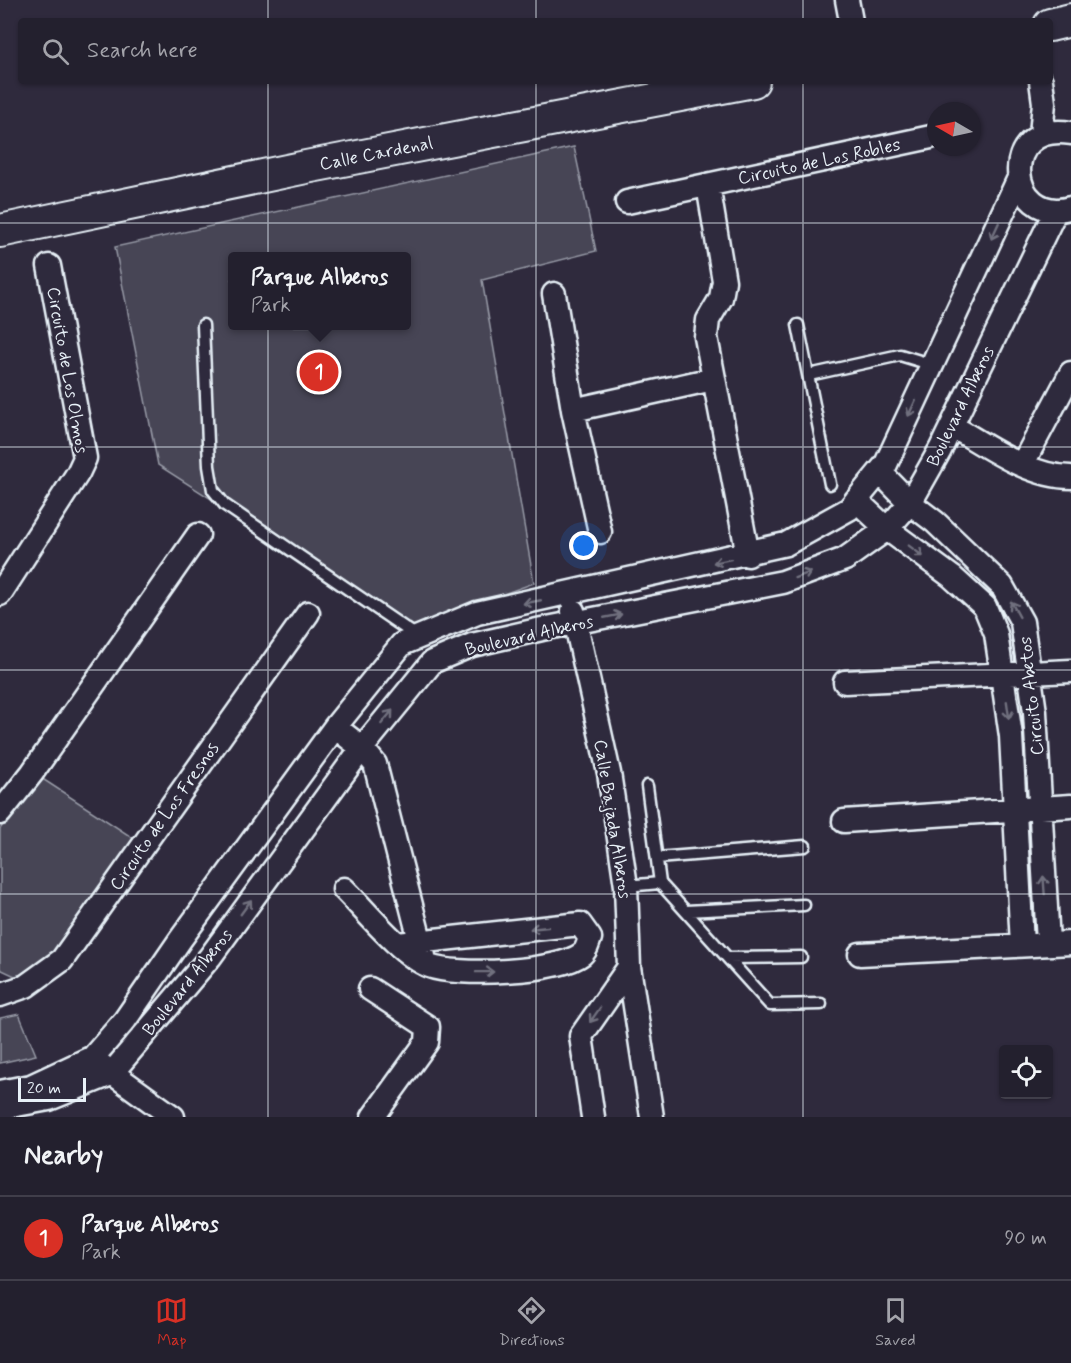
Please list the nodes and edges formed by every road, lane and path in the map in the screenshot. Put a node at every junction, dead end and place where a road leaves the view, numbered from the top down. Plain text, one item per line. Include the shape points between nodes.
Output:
1 (847, 0) edge
2 (850, 18) edge
3 (1071, 20) edge
4 (1053, 24) edge
5 (737, 84) edge
6 (1041, 84) edge
7 (1071, 133) edge
8 (1041, 134) junction
9 (927, 138) edge
10 (1019, 178) junction
11 (708, 184) junction
12 (627, 202) dead end
13 (1064, 209) edge
14 (0, 231) edge
15 (49, 266) dead end
16 (554, 294) dead end
17 (203, 325) dead end
18 (798, 325) dead end
19 (933, 365) junction
20 (1071, 373) edge
21 (809, 375) junction
22 (713, 379) junction
23 (573, 410) junction
24 (952, 426) junction
25 (1022, 465) junction
26 (880, 472) junction
27 (1071, 477) edge
28 (830, 484) dead end
29 (856, 500) junction
30 (910, 503) junction
31 (887, 529) junction
32 (600, 532) dead end
33 (198, 535) dead end
34 (748, 555) junction
35 (0, 594) edge
36 (570, 595) junction
37 (308, 613) dead end
38 (576, 624) junction
39 (418, 637) junction
40 (1071, 671) edge
41 (1031, 672) junction
42 (1003, 674) junction
43 (845, 682) dead end
44 (335, 727) junction
45 (362, 748) junction
46 (647, 786) dead end
47 (1071, 806) edge
48 (1016, 808) junction
49 (1039, 808) junction
50 (0, 813) edge
51 (843, 821) dead end
52 (806, 846) dead end
53 (657, 858) junction
54 (660, 883) junction
55 (626, 886) junction
56 (344, 889) dead end
57 (804, 905) dead end
58 (686, 911) junction
59 (409, 943) junction
60 (1048, 943) junction
61 (1071, 943) edge
62 (1022, 945) junction
63 (860, 954) dead end
64 (801, 957) dead end
65 (728, 958) junction
66 (629, 967) junction
67 (370, 989) dead end
68 (0, 995) edge
69 (821, 1004) dead end
70 (93, 1057) junction
71 (111, 1074) junction
72 (0, 1092) edge
73 (0, 1108) edge
74 (172, 1117) edge
75 (373, 1117) edge
76 (593, 1117) edge
77 (652, 1117) edge

1 - 2 street
3 - 4 street
5 - 14 street, Calle Cardenal via 306,166
6 - 8 street
7 - 8 street via 1056,130
8 - 10 street, Boulevard Alberos via 1022,152
9 - 11 street, Circuito de Los Robles
10 - 13 street via 1032,201 1043,207
10 -> 19 street, Boulevard Alberos
11 - 12 street, Circuito de Los Robles
11 - 22 street via 724,281 721,298 708,320 706,337
13 - 24 street, Boulevard Alberos
15 - 35 street, Circuito de Los Olmos via 85,458
16 - 23 street
17 - 39 lane via 213,490 225,505
18 - 21 lane
19 - 21 lane via 900,355
19 -> 26 street, Boulevard Alberos
20 - 25 street
21 - 28 lane
22 - 23 street
22 - 34 street
23 - 32 street
24 - 25 street
24 - 30 street, Boulevard Alberos
25 - 27 street
26 - 29 street, Boulevard Alberos
26 - 30 street, Circuito Abetos
29 - 31 street, Circuito Abetos
29 - 34 street, Boulevard Alberos via 849,509 786,544
30 - 31 street, Boulevard Alberos
41 -> 30 street, Circuito Abetos via 1022,622 1002,586
38 -> 31 street, Boulevard Alberos via 783,582 845,559
31 -> 42 street, Circuito Abetos via 985,607 996,634
33 - 50 street
34 -> 36 street, Boulevard Alberos
36 - 38 street, Calle Bajada Alberos
36 -> 39 street, Boulevard Alberos via 477,613
37 - 68 street, Circuito de Los Fresnos via 62,960 26,986
45 -> 38 street, Boulevard Alberos via 432,662 472,645
38 - 55 street, Calle Bajada Alberos via 609,773
39 - 44 street, Boulevard Alberos via 402,644
40 - 41 street
41 - 42 street
41 - 49 street, Circuito Abetos
42 - 43 street
42 -> 48 street, Circuito Abetos
44 - 45 street
44 - 70 street, Boulevard Alberos via 125,1020
45 - 59 street via 375,764
71 -> 45 street, Boulevard Alberos via 210,957
46 - 53 lane
47 - 49 street
48 - 49 street
48 - 51 street
48 - 62 street, Circuito Abetos
60 -> 49 street, Circuito Abetos
52 - 53 lane
53 - 54 lane
54 - 55 lane
54 - 58 lane
55 - 66 street, Calle Bajada Alberos
56 - 59 street
57 - 58 lane
58 - 65 lane
59 -> 59 street via 428,966 457,972 508,971 573,960 585,952 590,938 580,924
60 - 61 street
60 - 62 street
62 - 63 street
64 - 65 lane
65 - 69 lane via 770,1005
66 -> 76 street via 580,1036
66 - 77 street, Calle Bajada Alberos
67 - 75 street via 428,1027 428,1042
70 - 71 street
70 - 72 street, Boulevard Alberos via 31,1086
71 - 73 street, Boulevard Alberos via 49,1099
71 - 74 street

